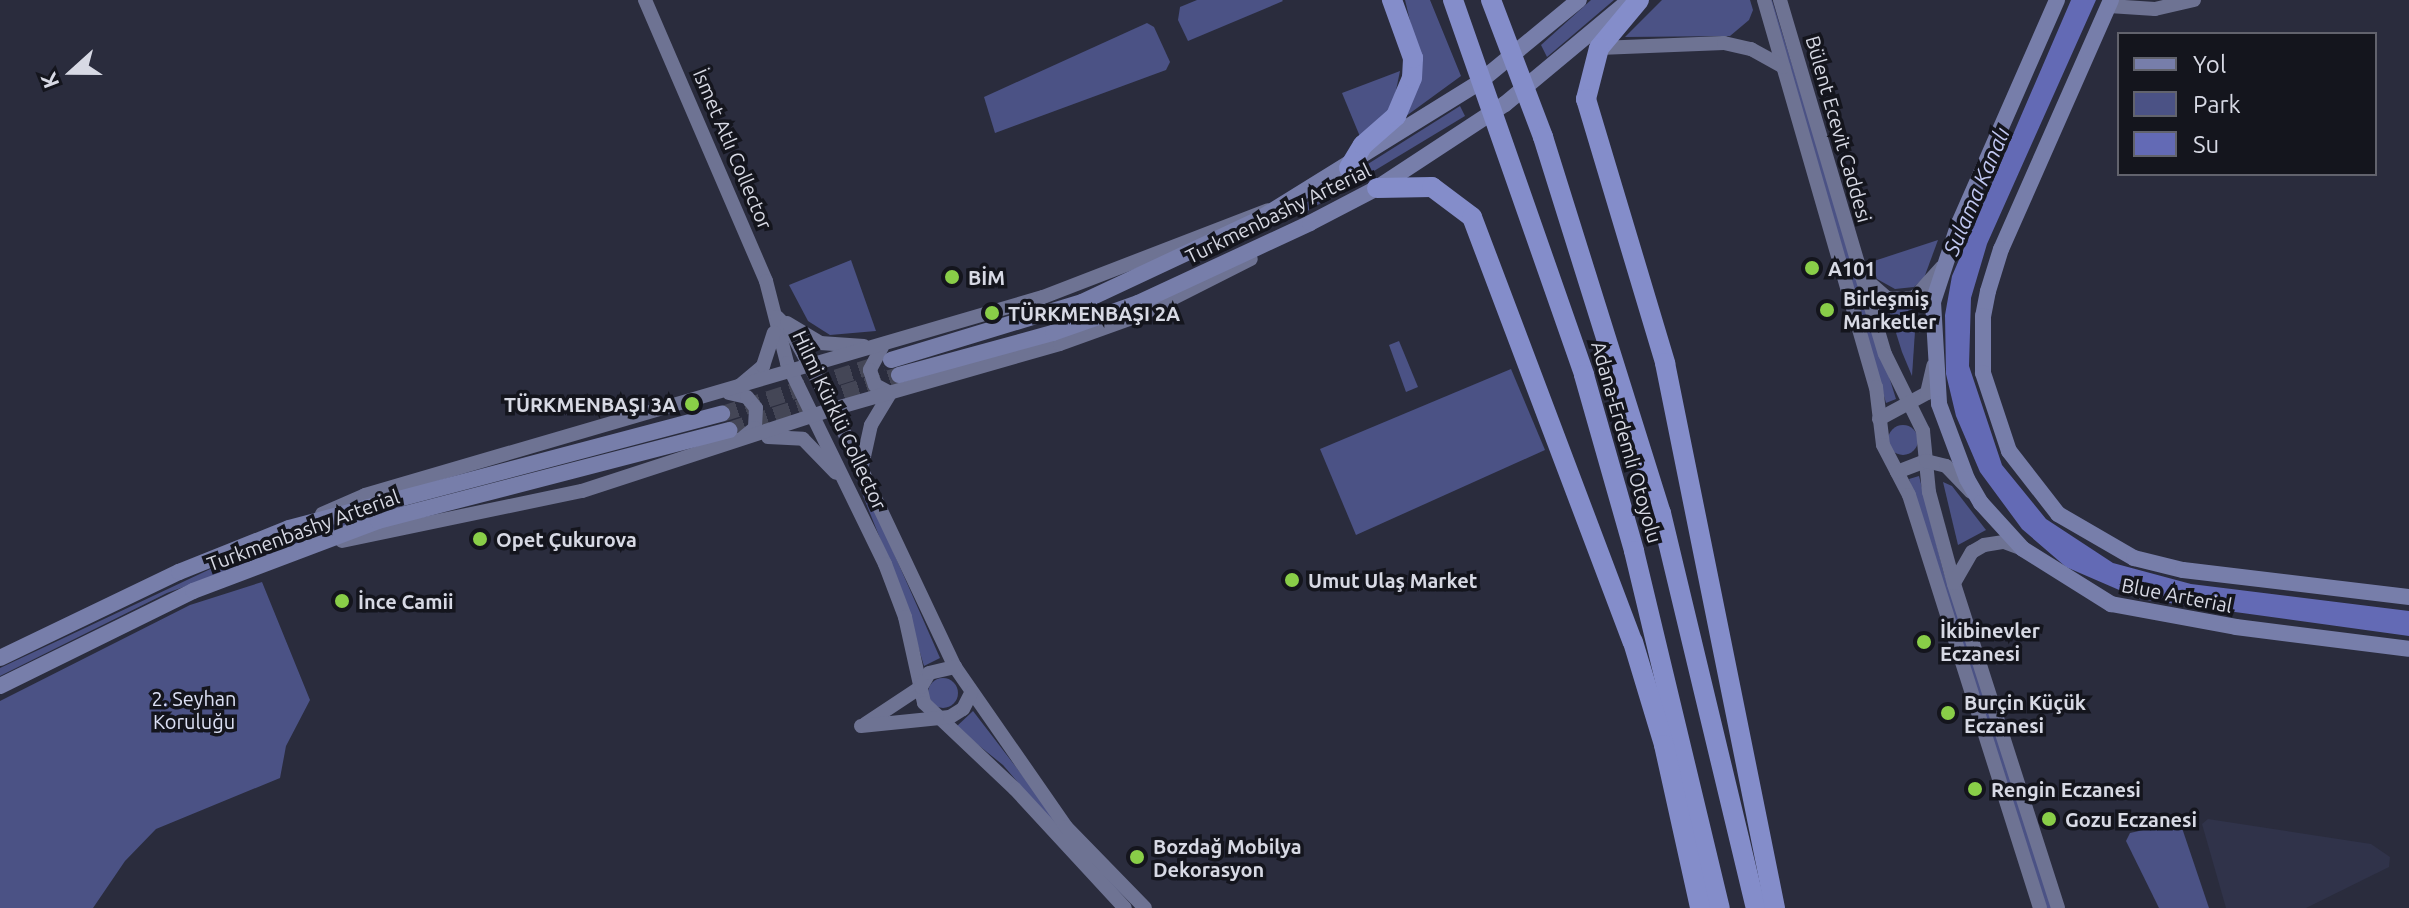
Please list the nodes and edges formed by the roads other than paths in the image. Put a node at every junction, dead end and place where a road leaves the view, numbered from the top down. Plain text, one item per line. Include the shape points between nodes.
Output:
1 (645, 0) edge
2 (1392, 0) edge
3 (1453, 0) edge
4 (1491, 0) edge
5 (1579, 0) edge
6 (1630, 0) edge
7 (1639, 0) edge
8 (1764, 0) edge
9 (1780, 0) edge
10 (2057, 0) edge
11 (2194, 0) edge
12 (2110, 3) edge
13 (1599, 48) junction
14 (1783, 67) junction
15 (1349, 168) junction
16 (1377, 188) junction
17 (1310, 223) junction
18 (1942, 266) junction
19 (1860, 273) junction
20 (777, 317) junction
21 (891, 360) junction
22 (1933, 366) junction
23 (809, 370) junction
24 (793, 374) junction
25 (729, 393) junction
26 (890, 393) junction
27 (1909, 406) junction
28 (833, 409) junction
29 (722, 414) tunnel mouth
30 (816, 416) junction
31 (1879, 419) junction
32 (734, 435) junction
33 (1926, 461) junction
34 (861, 471) junction
35 (1897, 472) junction
36 (851, 494) junction
37 (1981, 503) junction
38 (289, 528) junction
39 (2023, 549) junction
40 (1954, 584) junction
41 (2409, 597) edge
42 (2409, 649) edge
43 (0, 658) edge
44 (955, 667) junction
45 (0, 686) edge
46 (921, 687) junction
47 (971, 693) junction
48 (934, 715) junction
49 (1125, 908) edge
50 (1145, 908) edge
51 (1700, 908) edge
52 (1720, 908) edge
53 (1756, 908) edge
54 (1775, 908) edge
55 (2040, 908) edge
56 (2058, 908) edge

1 - 20 main road, İsmet Atlı Collector via 719,161
2 - 15 highway via 1413,58 1412,78 1396,116 1363,145
3 - 52 highway, Adana-Erdemli Otoyolu via 1584,375 1661,657
4 - 53 highway, Adana-Erdemli Otoyolu via 1543,137 1661,513
5 - 15 main road, Turkmenbashy Arterial via 1450,101
6 - 16 main road, Turkmenbashy Arterial via 1552,66
7 - 13 highway
8 - 14 main road, Bülent Ecevit Caddesi
9 - 19 main road, Bülent Ecevit Caddesi
10 - 18 main road, Blue Arterial
11 - 12 main road via 2155,9
12 - 41 main road, Blue Arterial via 2001,249 1985,303 1983,373 2009,451 2058,514 2134,558 2183,570
13 - 14 main road via 1724,43 1751,49
13 - 54 highway via 1586,99 1665,363
14 - 31 main road, Bülent Ecevit Caddesi via 1876,387
15 - 21 main road, Turkmenbashy Arterial via 1082,302
16 - 17 main road, Turkmenbashy Arterial
16 - 51 highway via 1432,187 1472,217 1633,642 1664,745
17 - 21 main road, Turkmenbashy Arterial via 1138,303 1053,333
17 - 26 main road via 1140,315
18 - 19 main road via 1915,297 1904,299 1887,298
18 - 22 main road, Blue Arterial via 1933,302
19 - 27 main road, Bülent Ecevit Caddesi
20 - 21 main road via 820,343
20 - 23 main road, Hilmi Kürklü Collector via 790,330
20 - 24 main road, Hilmi Kürklü Collector via 777,337
20 - 25 main road via 763,366
21 - 23 main road
21 - 26 main road via 873,356 870,370 875,385
22 - 27 main road via 1927,393
22 - 37 main road, Blue Arterial via 1951,441
23 - 24 main road
23 - 28 main road, Hilmi Kürklü Collector
24 - 25 main road
24 - 30 main road, Hilmi Kürklü Collector
25 - 32 main road via 747,397 756,408 755,428
25 - 38 main road via 365,495
26 - 28 main road
26 - 34 main road via 871,425
27 - 31 main road
27 - 33 main road, Bülent Ecevit Caddesi via 1923,431
28 - 30 main road
28 - 34 main road, Hilmi Kürklü Collector
29 - 38 main road, Turkmenbashy Arterial
30 - 32 main road
30 - 36 main road, Hilmi Kürklü Collector
31 - 35 main road, Bülent Ecevit Caddesi via 1883,445
32 - 36 main road via 803,439
32 - 45 main road, Turkmenbashy Arterial via 378,521 193,591
33 - 35 main road
33 - 37 main road via 1946,466
33 - 40 main road, Bülent Ecevit Caddesi
34 - 44 main road, Hilmi Kürklü Collector
35 - 55 main road, Bülent Ecevit Caddesi via 1909,495
36 - 46 main road, Hilmi Kürklü Collector via 905,617
37 - 39 main road, Blue Arterial
38 - 43 main road, Turkmenbashy Arterial via 179,572
39 - 40 main road via 2004,542 1984,545 1972,552
39 - 42 main road, Blue Arterial via 2111,604 2236,627
40 - 56 main road, Bülent Ecevit Caddesi
44 - 46 main road via 929,673
44 - 47 main road, Hilmi Kürklü Collector
46 - 48 main road, Hilmi Kürklü Collector
46 - 48 main road via 861,726
47 - 48 main road via 957,714
47 - 50 main road, Hilmi Kürklü Collector via 1066,827
48 - 49 main road, Hilmi Kürklü Collector via 1015,789

